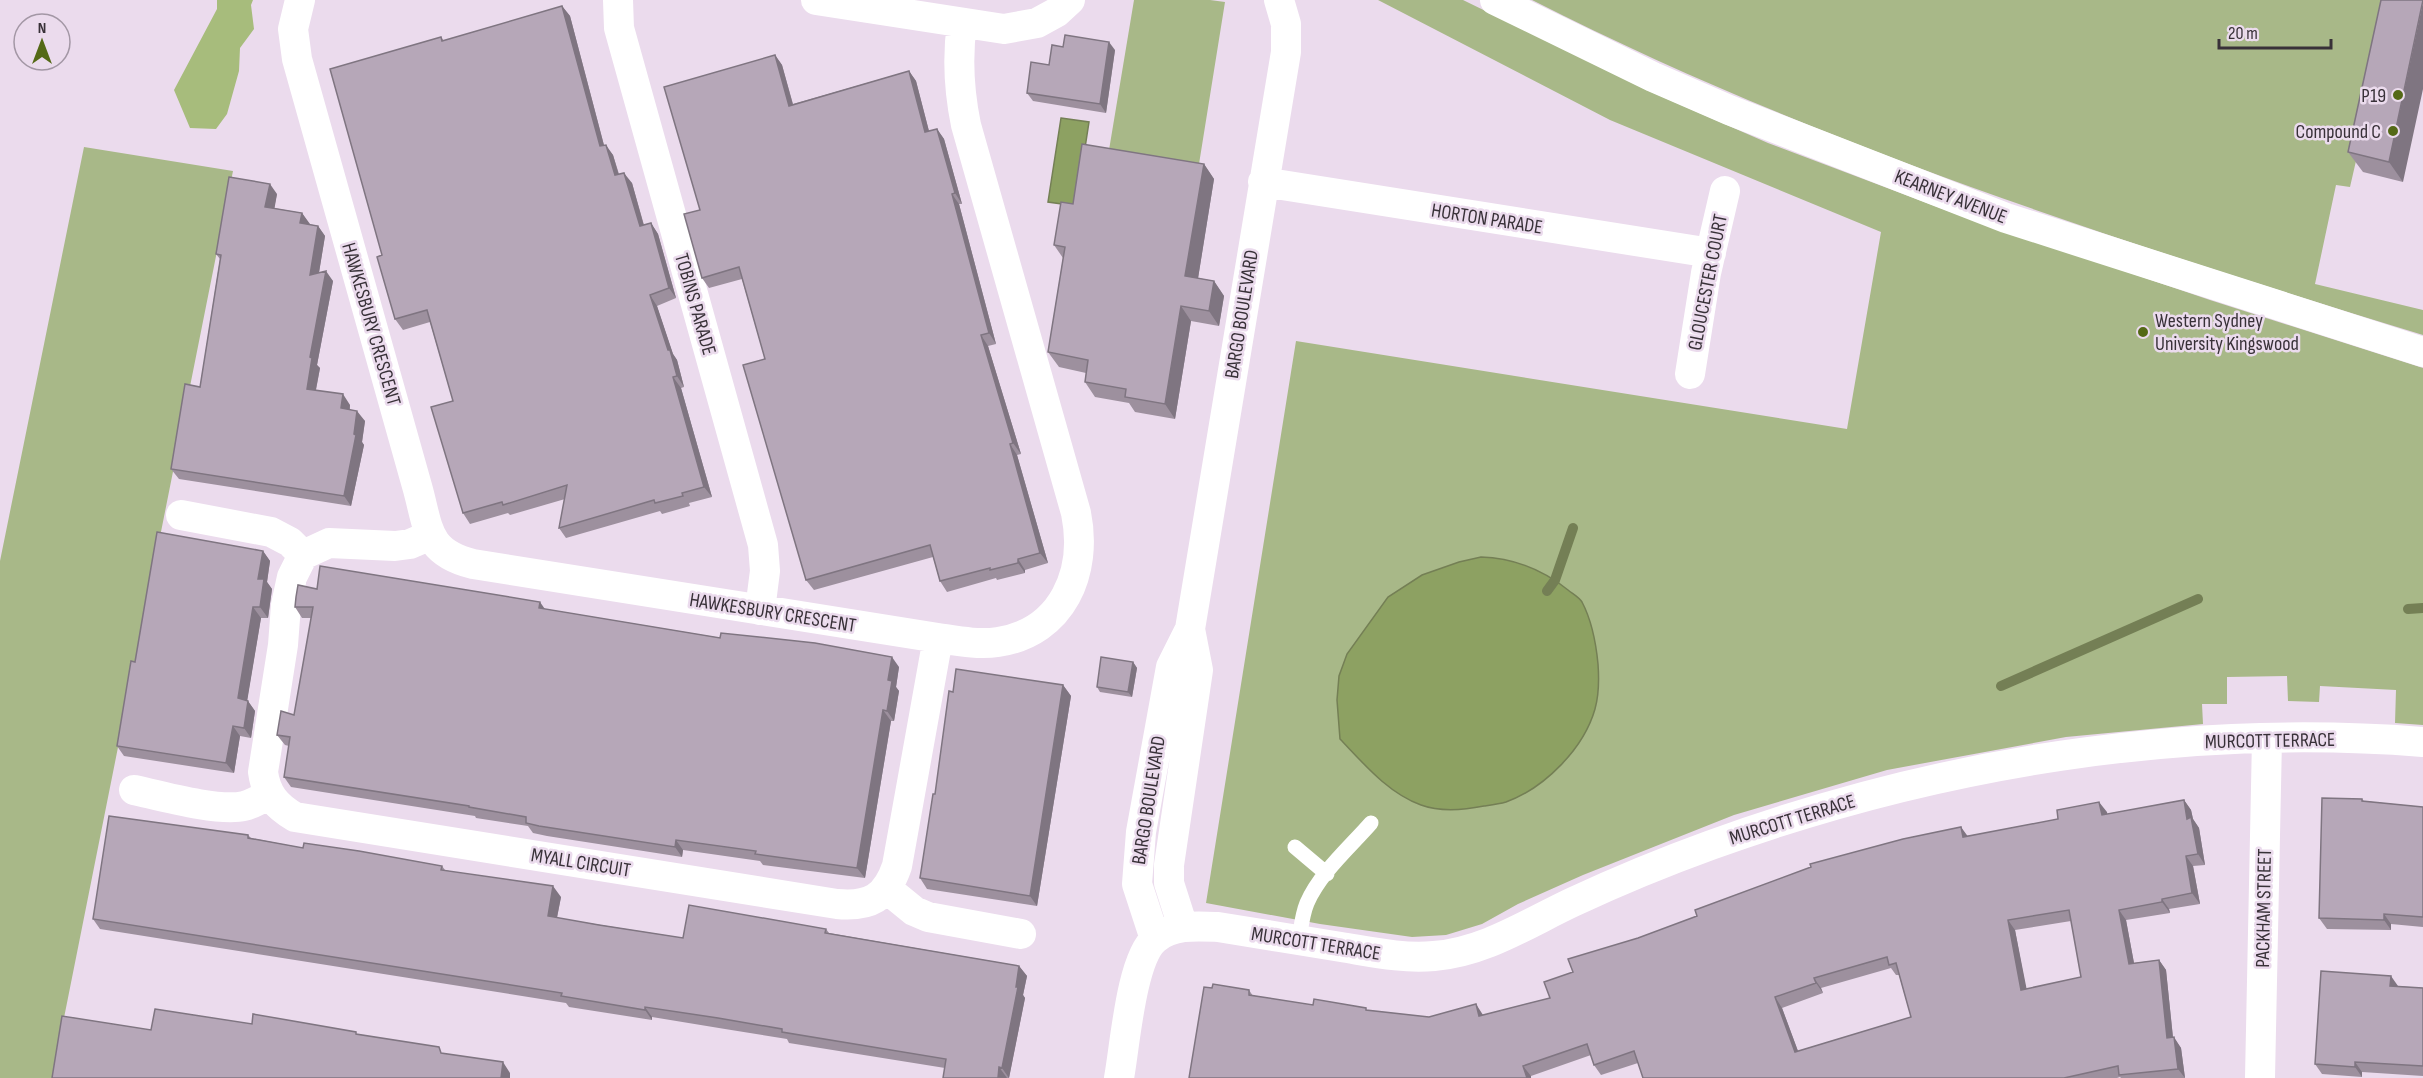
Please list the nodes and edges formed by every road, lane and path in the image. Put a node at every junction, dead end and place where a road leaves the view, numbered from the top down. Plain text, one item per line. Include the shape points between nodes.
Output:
1 (618, 0) edge
2 (816, 0) edge
3 (1070, 0) edge
4 (1279, 0) edge
5 (1495, 0) edge
6 (298, 3) edge
7 (962, 23) junction
8 (1263, 182) junction
9 (1725, 190) dead end
10 (1711, 253) junction
11 (2423, 352) edge
12 (1690, 374) dead end
13 (181, 515) dead end
14 (431, 535) junction
15 (300, 561) junction
16 (760, 610) junction
17 (1190, 629) junction
18 (938, 638) junction
19 (2267, 739) junction
20 (2423, 742) edge
21 (134, 790) dead end
22 (269, 794) junction
23 (1371, 823) dead end
24 (1296, 847) dead end
25 (1327, 874) junction
26 (886, 889) junction
27 (1183, 927) junction
28 (1021, 934) dead end
29 (1155, 939) junction
30 (1299, 940) junction
31 (1119, 1078) edge
32 (2260, 1078) edge

1 - 16 street, TOBINS PARADE via 619,28 763,545 765,571
2 - 7 street
3 - 7 street via 1047,19 1027,26 1004,28
4 - 8 street, BARGO BOULEVARD via 1286,24 1286,52
5 - 11 street, KEARNEY AVENUE via 1729,110 2006,218
6 - 14 street, HAWKESBURY CRESCENT via 294,29 297,59
7 - 18 street, HAWKESBURY CRESCENT via 958,68 966,125 1076,513 1080,544 1078,567 1068,592 1061,604 1035,627 996,642
8 - 10 street, HORTON PARADE
8 - 17 street, BARGO BOULEVARD
9 - 10 street, GLOUCESTER COURT
10 - 12 street, GLOUCESTER COURT
13 - 15 street via 271,532 290,543
14 - 15 street via 395,546 329,543
14 - 16 street, HAWKESBURY CRESCENT via 447,555 474,564
15 - 22 street via 286,605 263,772
16 - 18 street, HAWKESBURY CRESCENT
17 - 27 street, BARGO BOULEVARD via 1198,670 1169,865 1169,883
17 - 29 street, BARGO BOULEVARD via 1171,667 1141,832 1137,884
18 - 26 street via 897,866
19 - 20 street, MURCOTT TERRACE
19 - 30 street, MURCOTT TERRACE via 2116,749 2050,758 1864,797 1678,856 1492,942 1446,955 1395,956
19 - 32 street, PACKHAM STREET
21 - 22 street via 222,807 254,804
22 - 26 street, MYALL CIRCUIT via 295,817 837,904 868,903
23 - 25 lane
24 - 25 lane
25 - 30 lane via 1306,906
26 - 28 street via 928,917
27 - 29 street
27 - 30 street, MURCOTT TERRACE via 1218,927
29 - 31 street via 1144,955 1135,983

